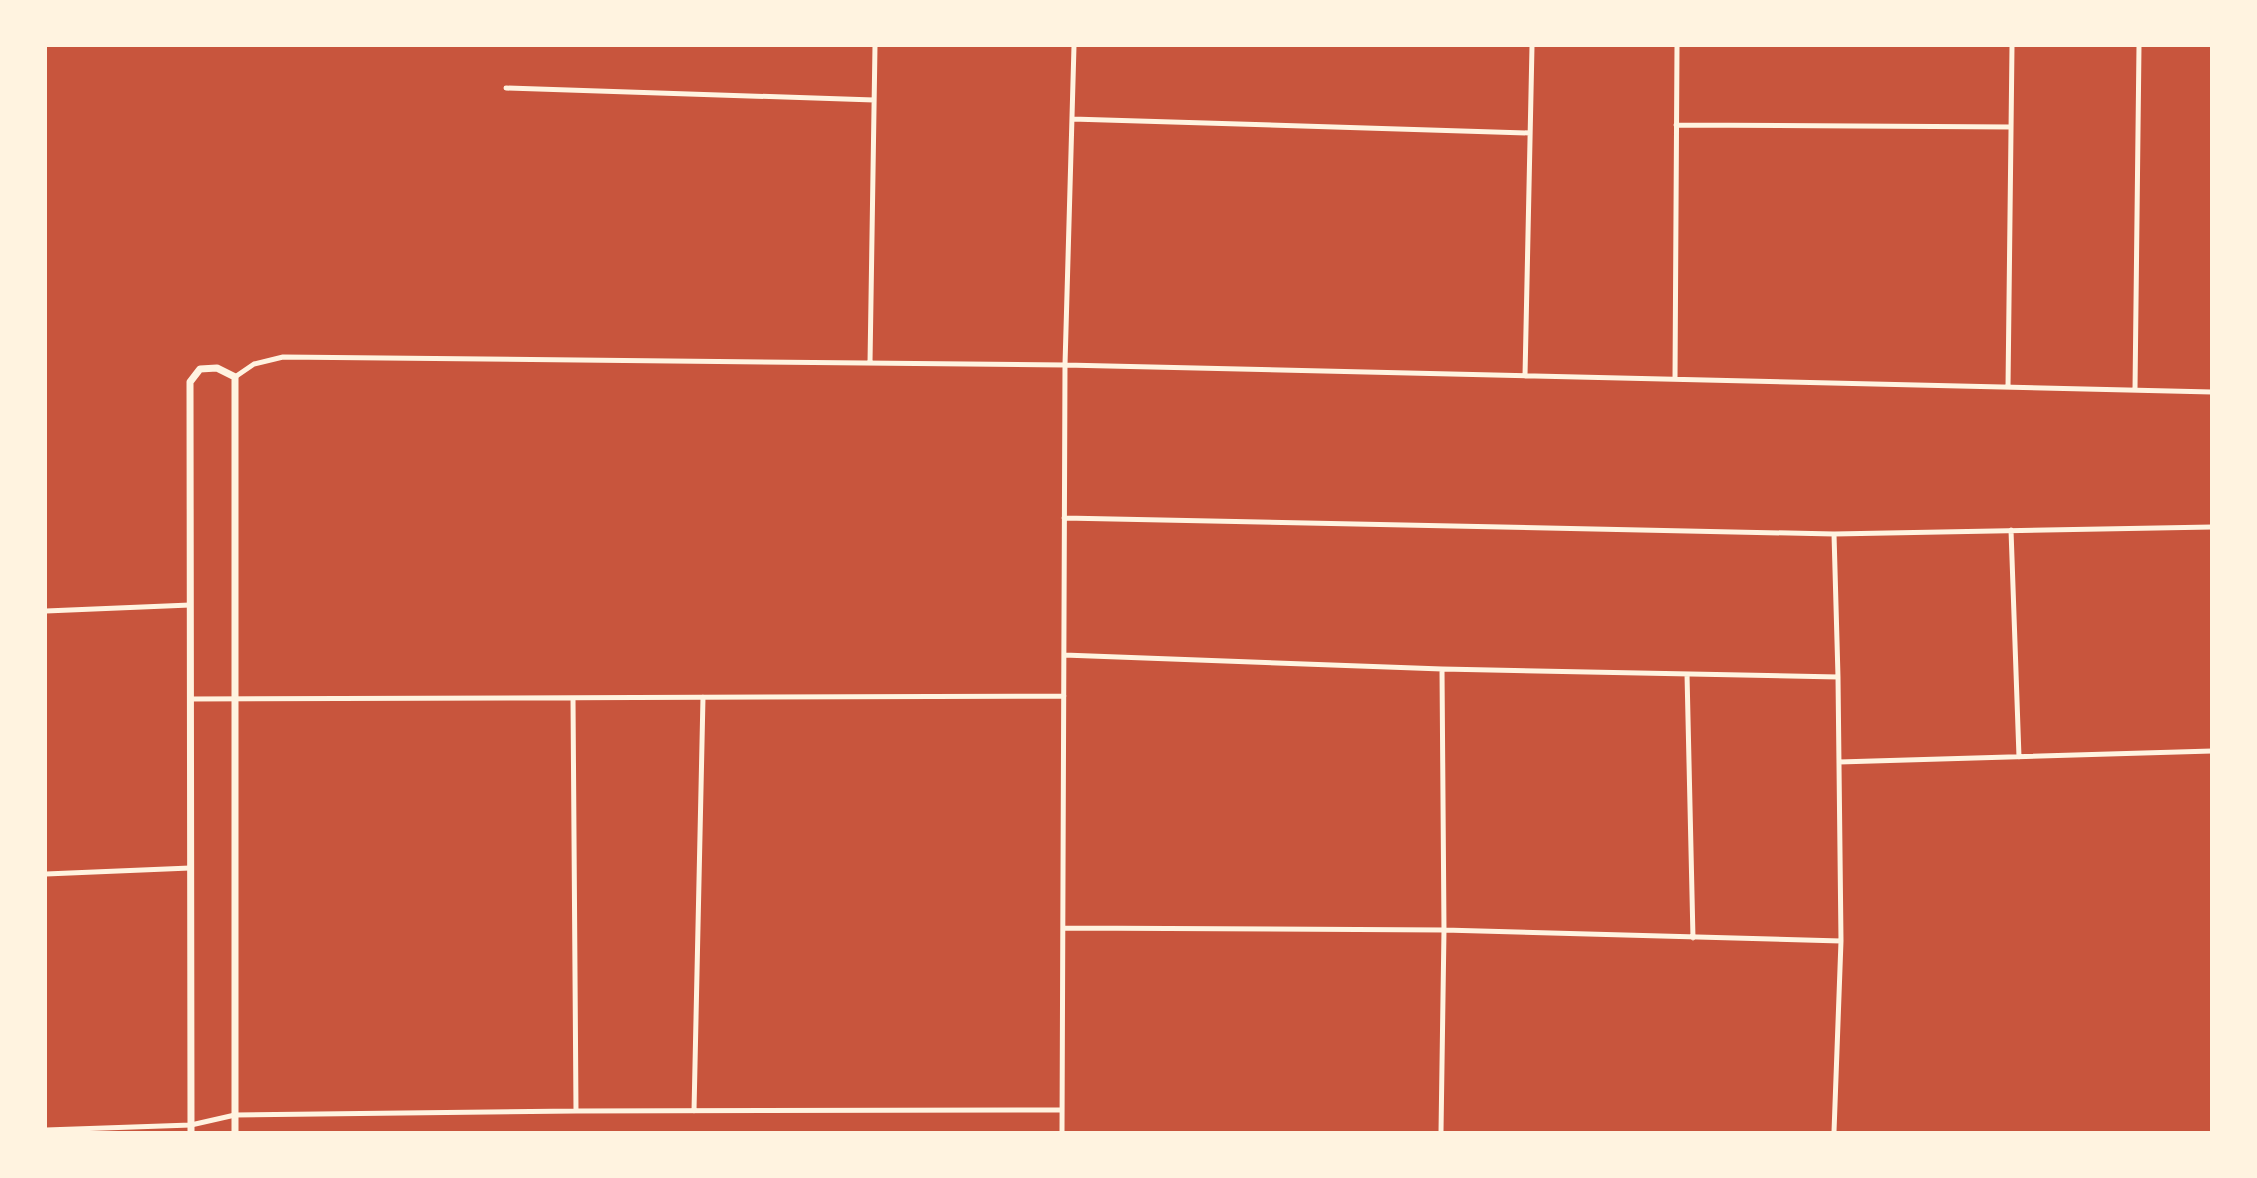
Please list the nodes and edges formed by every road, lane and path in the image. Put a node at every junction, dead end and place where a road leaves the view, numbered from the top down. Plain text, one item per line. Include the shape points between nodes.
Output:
1 (875, 46) edge
2 (1074, 46) edge
3 (1532, 46) edge
4 (1677, 46) edge
5 (2012, 46) edge
6 (2139, 46) edge
7 (506, 88) dead end
8 (874, 100) junction
9 (1072, 119) junction
10 (1676, 125) junction
11 (2011, 127) junction
12 (1530, 133) junction
13 (870, 363) junction
14 (1065, 365) junction
15 (1525, 376) junction
16 (235, 377) junction
17 (1675, 379) junction
18 (2008, 387) junction
19 (2135, 390) junction
20 (2211, 392) edge
21 (1064, 518) junction
22 (2211, 527) edge
23 (2011, 530) junction
24 (1834, 534) junction
25 (190, 605) junction
26 (46, 611) edge
27 (1064, 655) junction
28 (1441, 669) junction
29 (1687, 674) junction
30 (1838, 677) junction
31 (1063, 696) junction
32 (703, 697) junction
33 (573, 698) junction
34 (190, 699) junction
35 (235, 699) junction
36 (2211, 751) edge
37 (2019, 757) junction
38 (1839, 762) junction
39 (190, 868) junction
40 (46, 874) edge
41 (1064, 928) junction
42 (1444, 930) junction
43 (1693, 938) junction
44 (1841, 941) junction
45 (1062, 1110) junction
46 (576, 1111) junction
47 (694, 1111) junction
48 (235, 1115) junction
49 (191, 1129) edge
50 (46, 1130) edge
51 (235, 1132) edge
52 (1062, 1132) edge
53 (1441, 1132) edge
54 (1834, 1132) edge

1 - 8 lane
2 - 9 lane
3 - 12 lane
4 - 10 lane
5 - 11 lane
6 - 19 lane
7 - 8 lane
8 - 13 lane
9 - 12 lane
9 - 14 lane
10 - 11 lane
10 - 17 lane
11 - 18 lane
12 - 15 lane
13 - 14 lane
13 - 16 lane via 283,357 254,365
14 - 15 lane
14 - 21 lane
15 - 17 lane
16 - 25 street via 217,368 200,369 190,382
16 - 35 street
17 - 18 lane
18 - 19 lane
19 - 20 lane
21 - 24 lane
21 - 27 lane
22 - 23 lane
23 - 24 lane
23 - 37 lane
24 - 30 lane
25 - 26 lane
25 - 34 street
27 - 28 lane
27 - 31 lane
28 - 29 lane
28 - 42 lane
29 - 30 lane
29 - 43 lane
30 - 38 lane
31 - 32 lane
31 - 41 lane
32 - 33 lane
32 - 47 lane
33 - 35 lane
33 - 46 lane
34 - 35 lane
34 - 39 street
35 - 48 street
36 - 37 lane
37 - 38 lane
38 - 44 lane
39 - 40 lane
39 - 49 street
41 - 42 lane
41 - 45 lane
42 - 43 lane
42 - 53 lane
43 - 44 lane
44 - 54 lane
45 - 47 lane
45 - 52 lane
46 - 47 lane
46 - 48 lane
48 - 49 lane
48 - 51 street
49 - 50 lane

